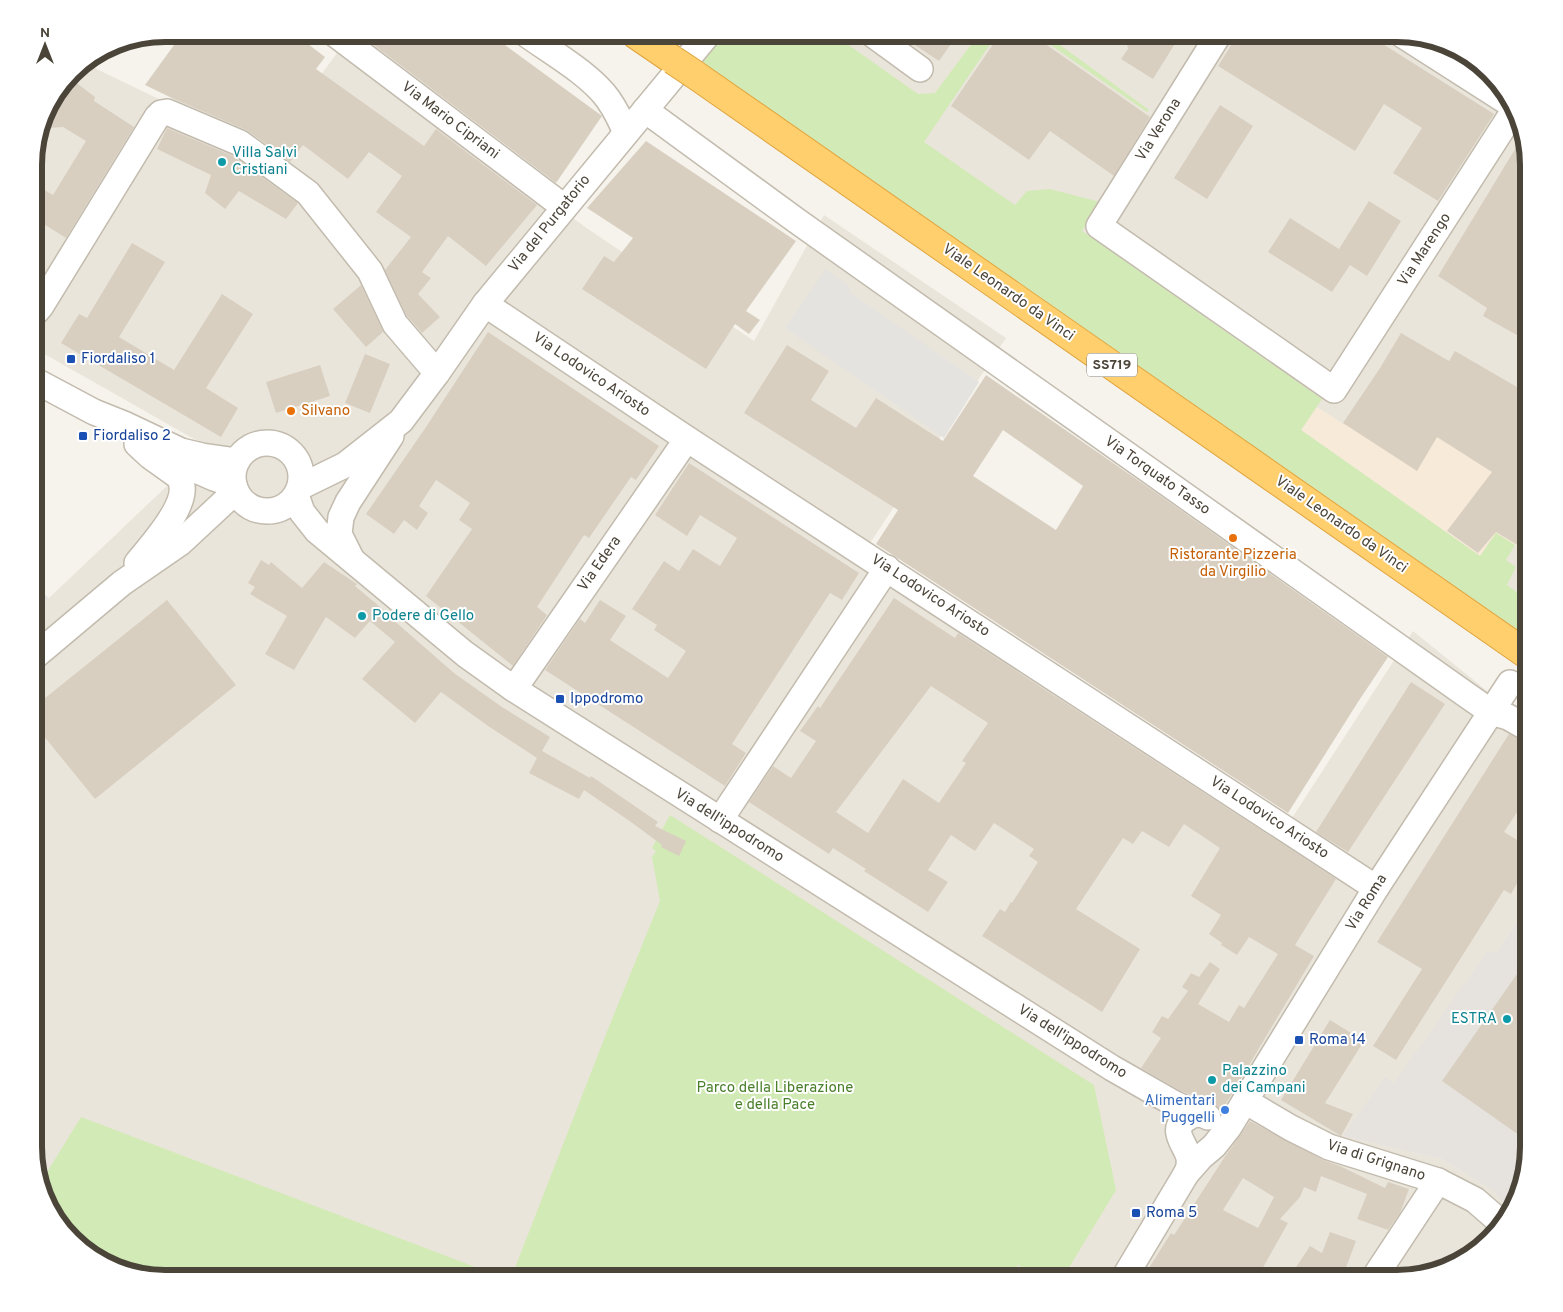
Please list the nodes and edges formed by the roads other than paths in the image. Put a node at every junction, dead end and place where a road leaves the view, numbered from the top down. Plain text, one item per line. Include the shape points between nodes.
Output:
1 (346, 42) edge
2 (537, 42) edge
3 (647, 42) edge
4 (701, 42) edge
5 (883, 42) edge
6 (1214, 42) edge
7 (1417, 44) edge
8 (920, 69) dead end
9 (1499, 97) edge
10 (645, 110) junction
11 (1510, 116) edge
12 (626, 133) junction
13 (564, 207) junction
14 (43, 303) edge
15 (485, 304) junction
16 (437, 373) junction
17 (43, 385) edge
18 (1334, 390) joint
19 (94, 412) junction
20 (401, 421) junction
21 (687, 439) junction
22 (138, 444) junction
23 (295, 457) junction
24 (237, 461) junction
25 (298, 491) junction
26 (241, 495) junction
27 (351, 558) junction
28 (887, 568) junction
29 (122, 583) junction
30 (43, 649) edge
31 (1520, 650) edge
32 (1510, 683) dead end
33 (514, 689) junction
34 (1491, 712) junction
35 (1520, 724) edge
36 (720, 820) junction
37 (1376, 888) junction
38 (1245, 1101) junction
39 (1209, 1135) junction
40 (1438, 1181) junction
41 (1497, 1219) edge
42 (1129, 1270) edge
43 (1379, 1270) edge

1 - 13 street, Via Mario Cipriani
2 - 12 street via 598,87
3 - 31 highway, Viale Leonardo da Vinci / SS719
4 - 10 street, Via del Purgatorio
5 - 8 street
6 - 18 street, Via Verona via 1099,226
7 - 9 street
10 - 12 street, Via del Purgatorio
10 - 34 street, Via Torquato Tasso
11 - 18 street, Via Marengo
12 - 13 street, Via del Purgatorio
13 - 15 street, Via del Purgatorio
14 - 16 street via 157,117 167,112 240,143 308,192 370,271 395,324
15 - 16 street, Via del Purgatorio
15 - 21 street, Via Lodovico Ariosto
16 - 20 street, Via del Purgatorio
17 - 19 street
19 - 22 street
19 - 24 street via 181,451
20 - 23 street, Via del Purgatorio via 334,455
20 - 25 street, Via del Purgatorio via 345,465
20 - 27 street via 341,516 339,534
21 - 28 street, Via Lodovico Ariosto
21 - 33 street, Via Edera
22 - 26 street, Via del Purgatorio
22 - 29 street via 182,480 183,493 173,516
23 - 24 street via 280,445 270,443 251,447
23 - 25 street via 302,476
24 - 26 street via 233,477
25 - 26 street, Via del Purgatorio via 282,508 272,510 262,510
25 - 27 street, Via dell'ippodromo via 302,512 312,526
26 - 29 street
27 - 33 street, Via dell'ippodromo via 465,654
28 - 36 street
28 - 37 street, Via Lodovico Ariosto
29 - 30 street
32 - 34 street, Via Roma
33 - 36 street, Via dell'ippodromo
34 - 35 street, Via Torquato Tasso
34 - 37 street, Via Roma
36 - 39 street, Via dell'ippodromo via 1112,1068 1175,1104
37 - 38 street, Via Roma
38 - 39 street, Via Roma
38 - 40 street, Via di Grignano via 1329,1147
39 - 42 street
40 - 41 street, Via di Grignano via 1475,1200
40 - 43 street

